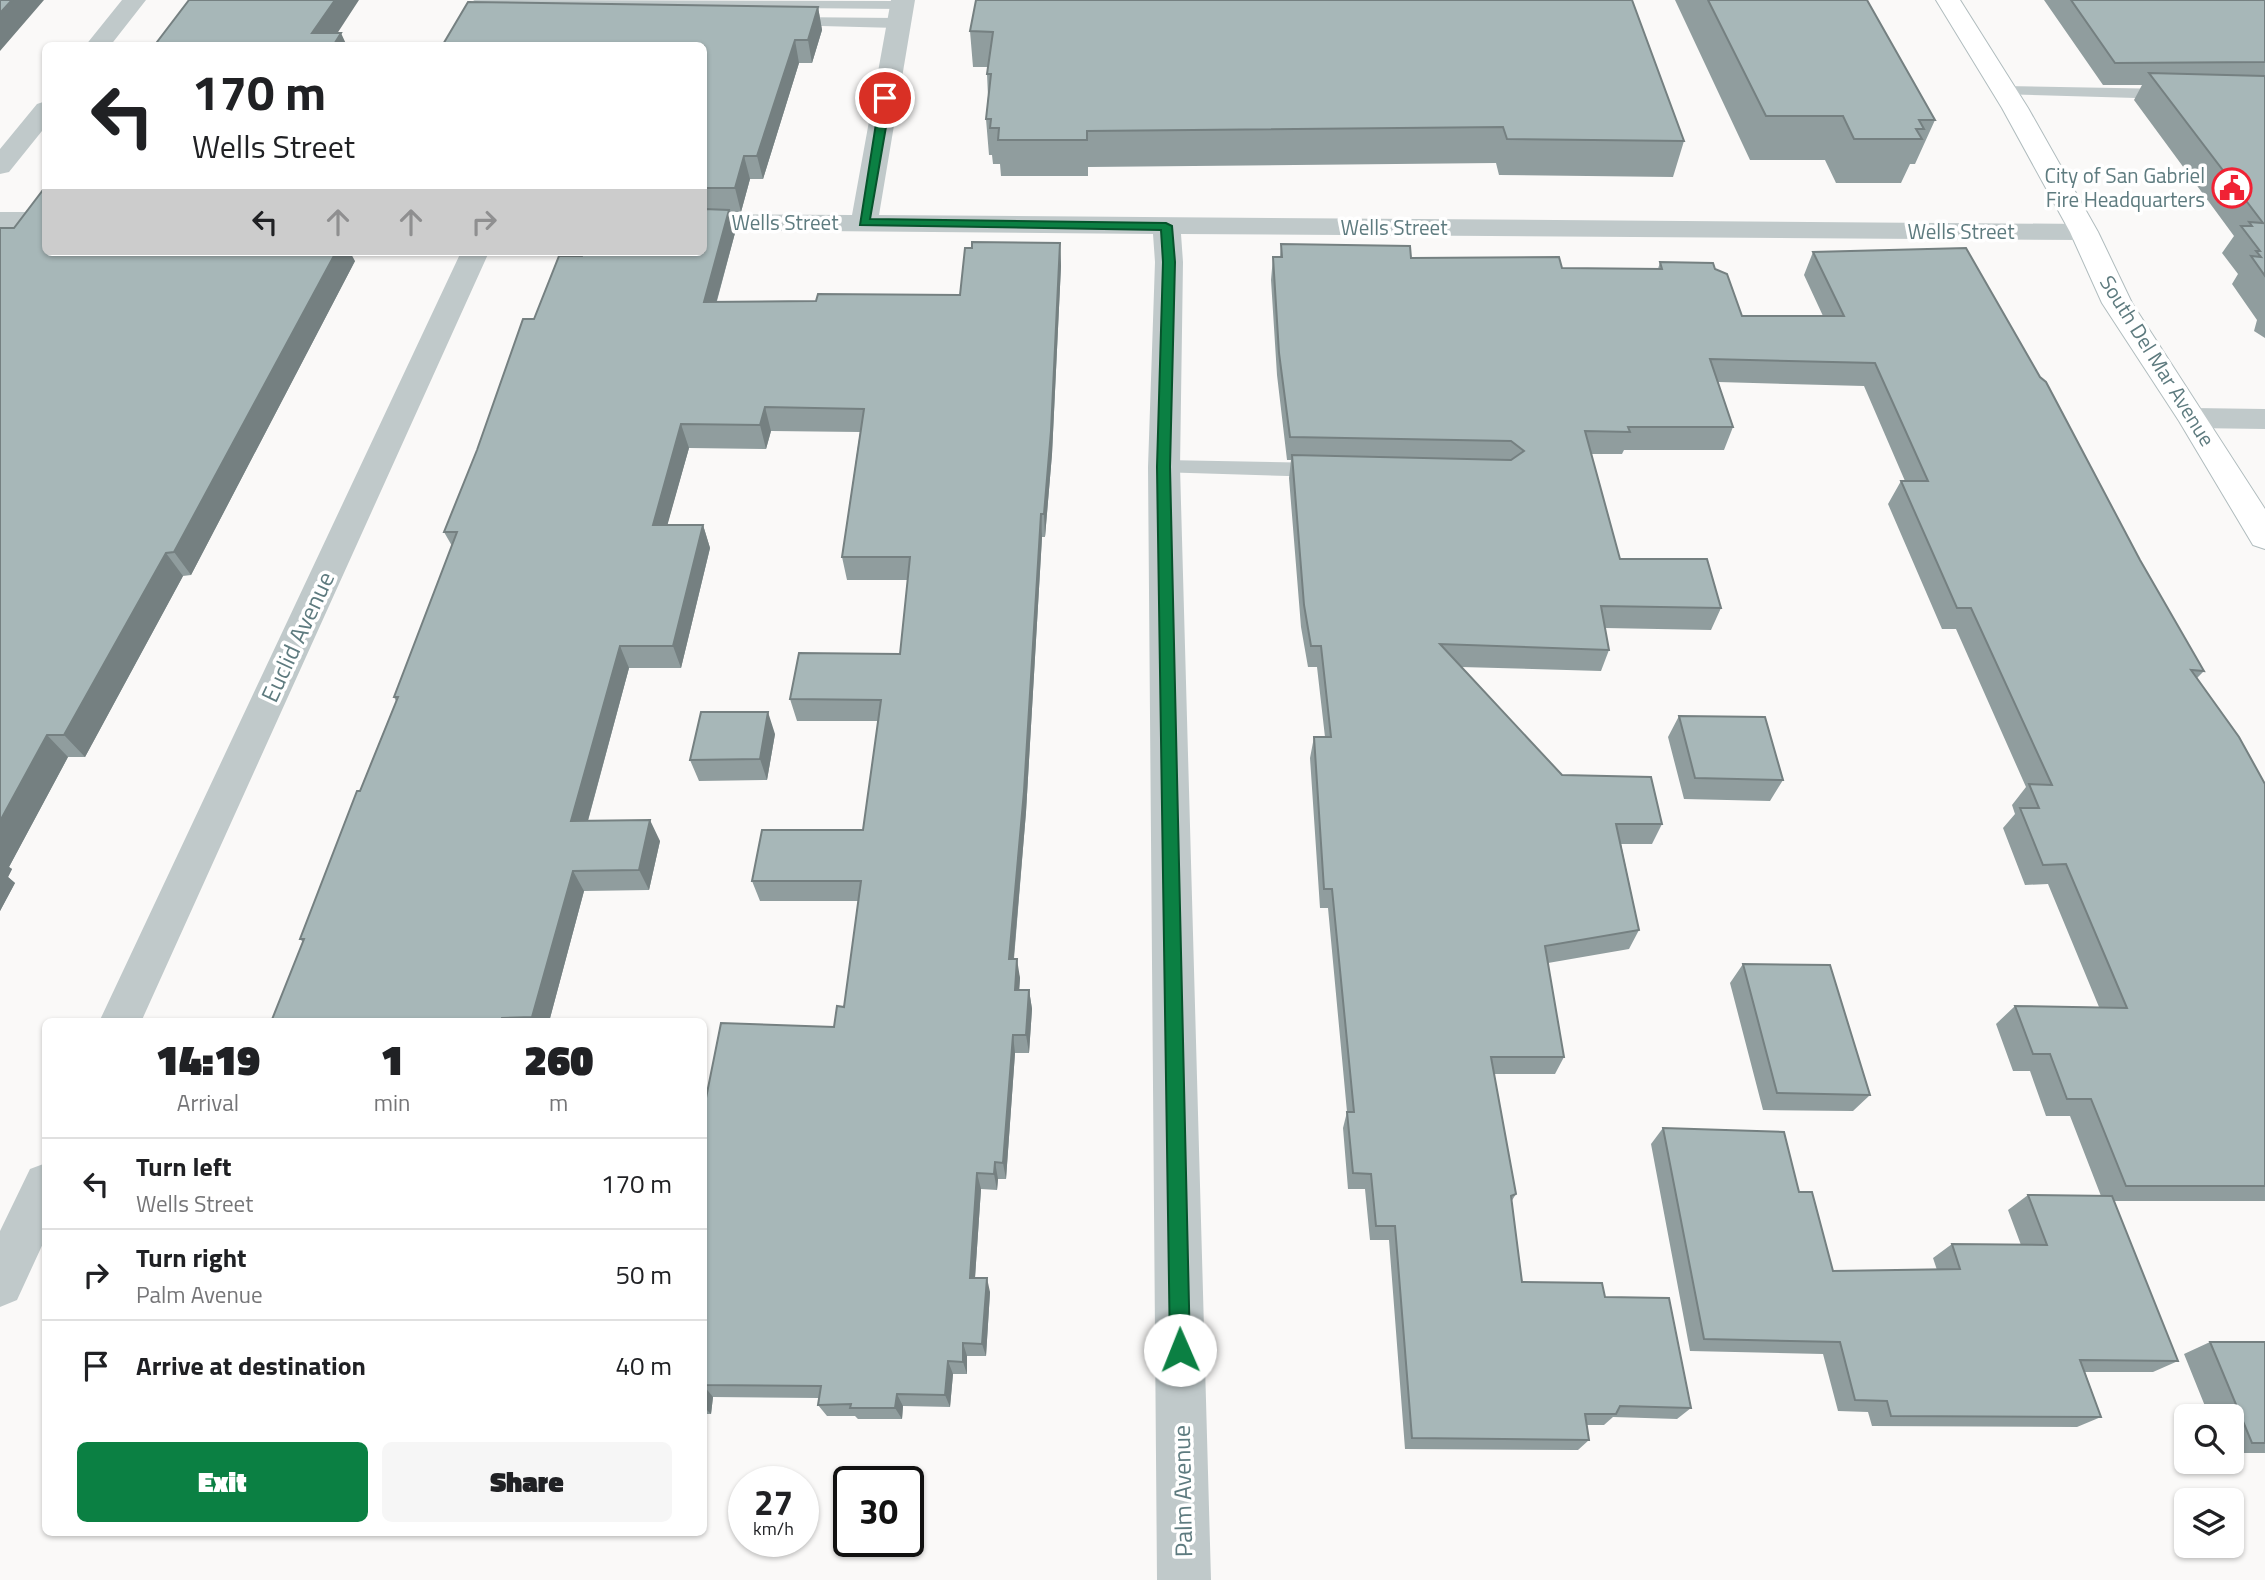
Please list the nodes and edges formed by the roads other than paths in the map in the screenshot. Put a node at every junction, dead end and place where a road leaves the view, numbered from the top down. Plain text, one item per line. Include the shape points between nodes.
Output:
1 (134, 0) edge
2 (1948, 0) edge
3 (480, 1) edge
4 (901, 9) edge
5 (775, 22) edge
6 (100, 42) edge
7 (2009, 99) junction
8 (2182, 102) edge
9 (42, 114) edge
10 (0, 166) edge
11 (0, 220) edge
12 (42, 220) edge
13 (707, 222) edge
14 (864, 223) junction
15 (1166, 226) junction
16 (2084, 232) junction
17 (473, 256) edge
18 (2193, 418) junction
19 (2265, 419) edge
20 (1164, 467) junction
21 (1337, 470) edge
22 (2265, 537) edge
23 (122, 1018) edge
24 (42, 1194) edge
25 (0, 1283) edge
26 (1184, 1580) edge

1 - 6 street
2 - 7 main road, South Del Mar Avenue
3 - 4 lane
4 - 5 lane
4 - 14 street
7 - 8 lane
7 - 16 main road, South Del Mar Avenue
9 - 10 street
11 - 12 street
13 - 14 street, Wells Street
14 - 15 street, Wells Street
15 - 16 street, Wells Street
15 - 20 street, Palm Avenue
16 - 18 main road, South Del Mar Avenue via 2117,303
17 - 23 street, Euclid Avenue
18 - 19 street
18 - 22 main road, South Del Mar Avenue
20 - 21 lane
20 - 26 street, Palm Avenue
24 - 25 street

